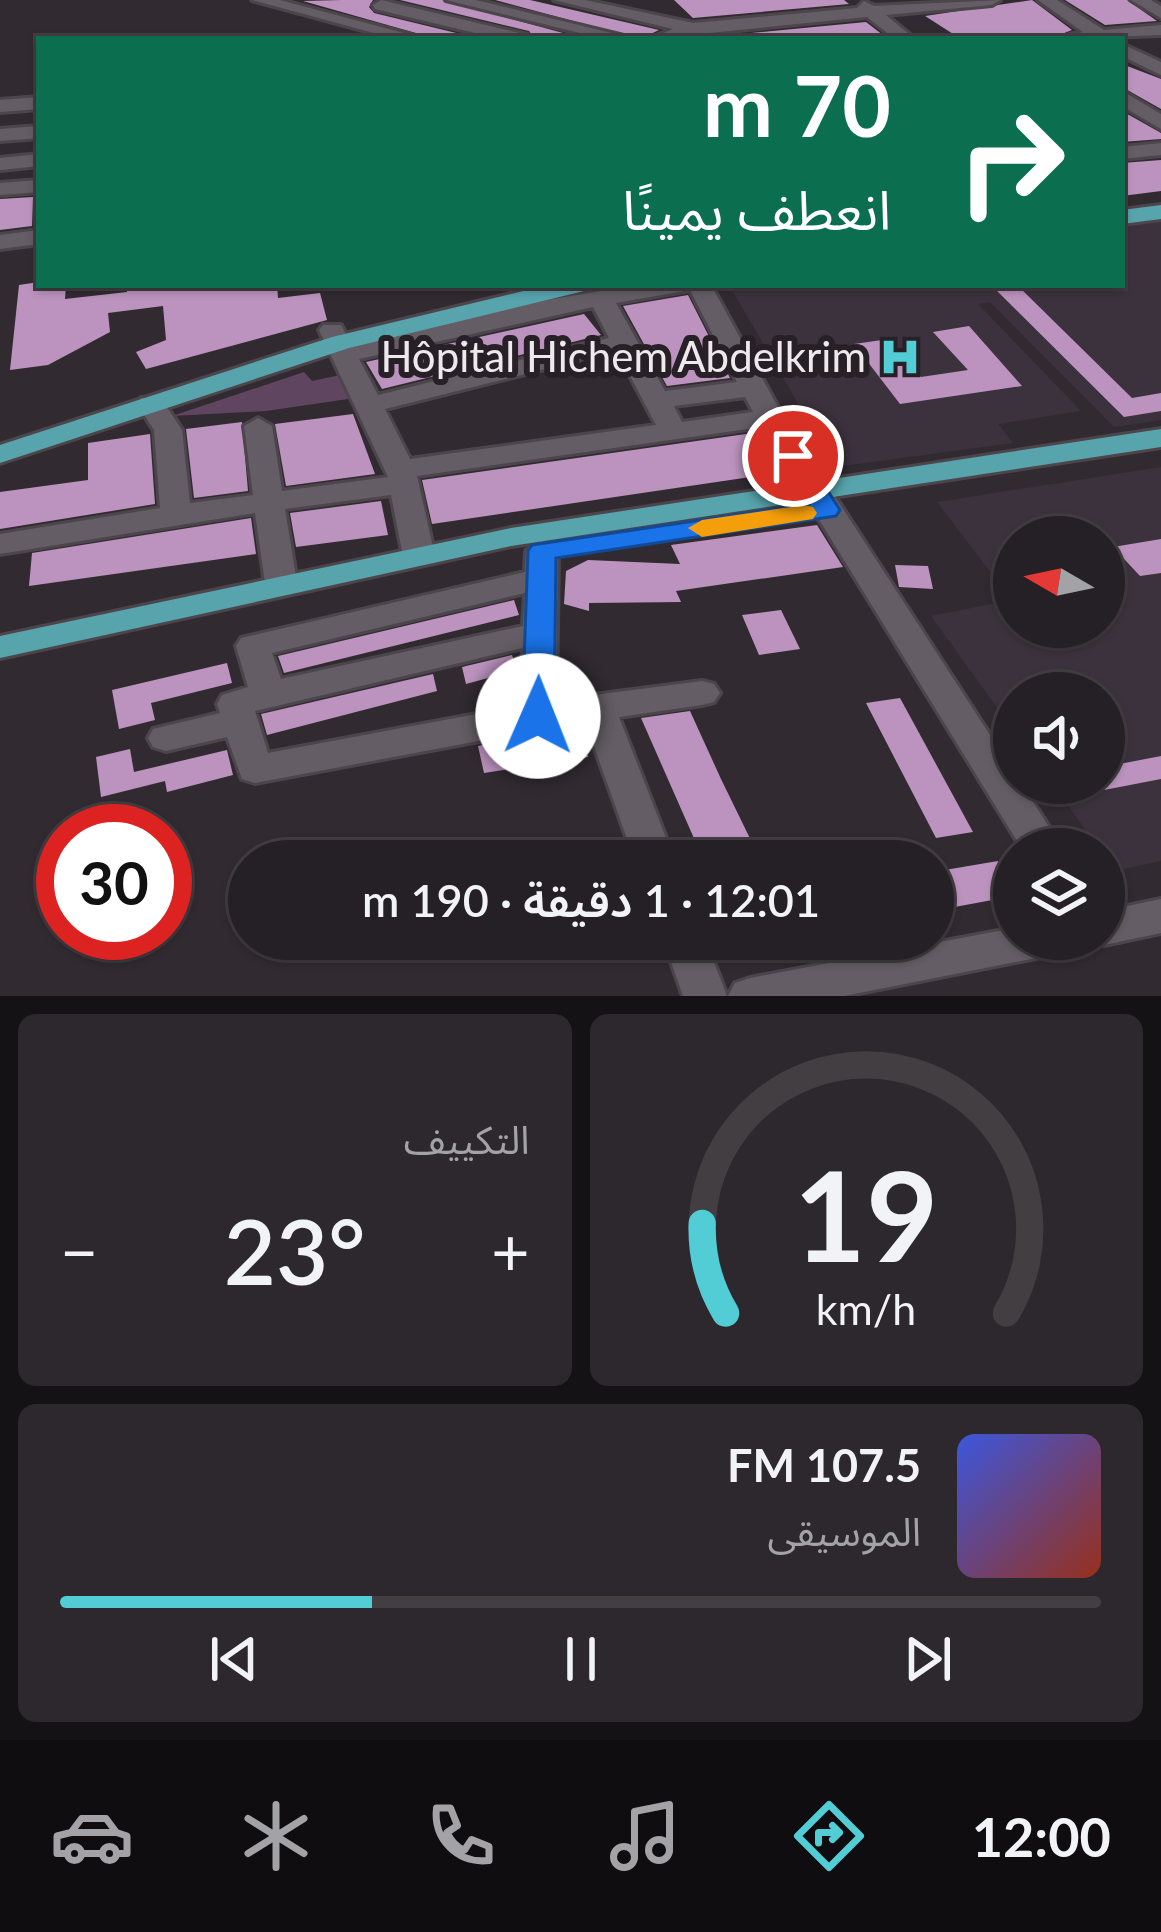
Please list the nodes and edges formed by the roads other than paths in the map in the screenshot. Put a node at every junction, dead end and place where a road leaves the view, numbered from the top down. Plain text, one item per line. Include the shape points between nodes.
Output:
1 (260, 0) edge
2 (330, 0) edge
3 (454, 0) edge
4 (558, 0) edge
5 (668, 0) edge
6 (762, 0) edge
7 (992, 0) edge
8 (1046, 0) edge
9 (1139, 0) edge
10 (953, 2) edge
11 (387, 3) edge
12 (864, 6) edge
13 (604, 9) junction
14 (304, 11) junction
15 (1161, 13) edge
16 (523, 16) junction
17 (784, 20) junction
18 (344, 21) junction
19 (571, 26) junction
20 (1161, 30) edge
21 (699, 34) edge
22 (482, 35) edge
23 (405, 36) edge
24 (550, 36) edge
25 (614, 36) edge
26 (803, 36) edge
27 (902, 36) edge
28 (1101, 36) edge
29 (1111, 36) edge
30 (1127, 55) edge
31 (1161, 69) edge
32 (1125, 99) edge
33 (36, 103) edge
34 (0, 106) edge
35 (1125, 118) edge
36 (1157, 118) edge
37 (36, 132) edge
38 (0, 135) edge
39 (36, 160) edge
40 (0, 164) edge
41 (36, 185) edge
42 (0, 190) edge
43 (1161, 200) edge
44 (1125, 211) edge
45 (1161, 212) edge
46 (36, 237) edge
47 (0, 242) edge
48 (506, 288) edge
49 (636, 288) edge
50 (701, 288) edge
51 (589, 291) edge
52 (627, 340) junction
53 (340, 342) junction
54 (754, 388) junction
55 (658, 400) junction
56 (151, 404) junction
57 (370, 405) junction
58 (770, 418) junction
59 (258, 425) dead end
60 (673, 430) junction
61 (1161, 438) edge
62 (0, 439) edge
63 (0, 454) edge
64 (1161, 456) edge
65 (402, 476) junction
66 (821, 501) junction
67 (272, 502) junction
68 (176, 514) junction
69 (0, 544) edge
70 (419, 556) junction
71 (542, 565) junction
72 (281, 584) junction
73 (540, 633) junction
74 (0, 647) edge
75 (0, 664) edge
76 (702, 693) dead end
77 (268, 694) junction
78 (598, 708) junction
79 (538, 716) junction
80 (240, 721) junction
81 (166, 738) dead end
82 (1029, 828) edge
83 (647, 840) edge
84 (1161, 916) edge
85 (1125, 924) edge
86 (993, 951) edge
87 (692, 960) edge
88 (837, 988) edge
89 (705, 996) edge
90 (750, 996) edge

1 - 14 street
2 - 14 street
3 - 16 street
4 - 13 street
4 - 16 street
5 - 21 street
6 - 17 street
7 - 10 street
8 - 28 street
9 - 15 street
10 - 12 street
11 - 18 street
11 - 22 street
12 - 17 street
12 - 27 street
13 - 19 street
13 - 21 street
14 - 18 street
16 - 19 street
16 - 22 street
17 - 21 street
17 - 26 street
18 - 23 street
19 - 24 street
19 - 25 street
20 - 29 street
30 - 31 street
32 - 36 street
33 - 34 street
35 - 36 street
37 - 38 street
39 - 40 street
41 - 42 street
43 - 44 main road
44 - 45 main road
46 - 47 street
48 - 53 main road
49 - 51 street
50 - 54 street
51 - 52 street
51 - 53 main road
52 - 55 street
52 - 57 street
53 - 56 main road
53 - 57 street
53 - 62 main road
54 - 55 street
54 - 58 street
55 - 60 street
56 - 63 main road
56 - 68 street via 168,430
57 - 65 street
58 - 60 street
58 - 66 street
59 - 67 street
60 - 65 street
61 - 66 main road
64 - 66 main road
65 - 67 street
65 - 70 street
66 - 70 main road via 596,523
66 - 71 main road
66 - 82 street
67 - 68 street
67 - 72 street
68 - 69 street
70 - 72 main road
71 - 73 street
71 - 75 main road via 360,585
71 - 77 street via 254,646
72 - 74 main road
73 - 77 street
73 - 79 street
76 - 78 street
77 - 80 street via 235,704
78 - 79 street
78 - 83 street
79 - 80 street via 255,769
80 - 81 street
84 - 85 street
86 - 88 street
87 - 89 street
88 - 90 street

